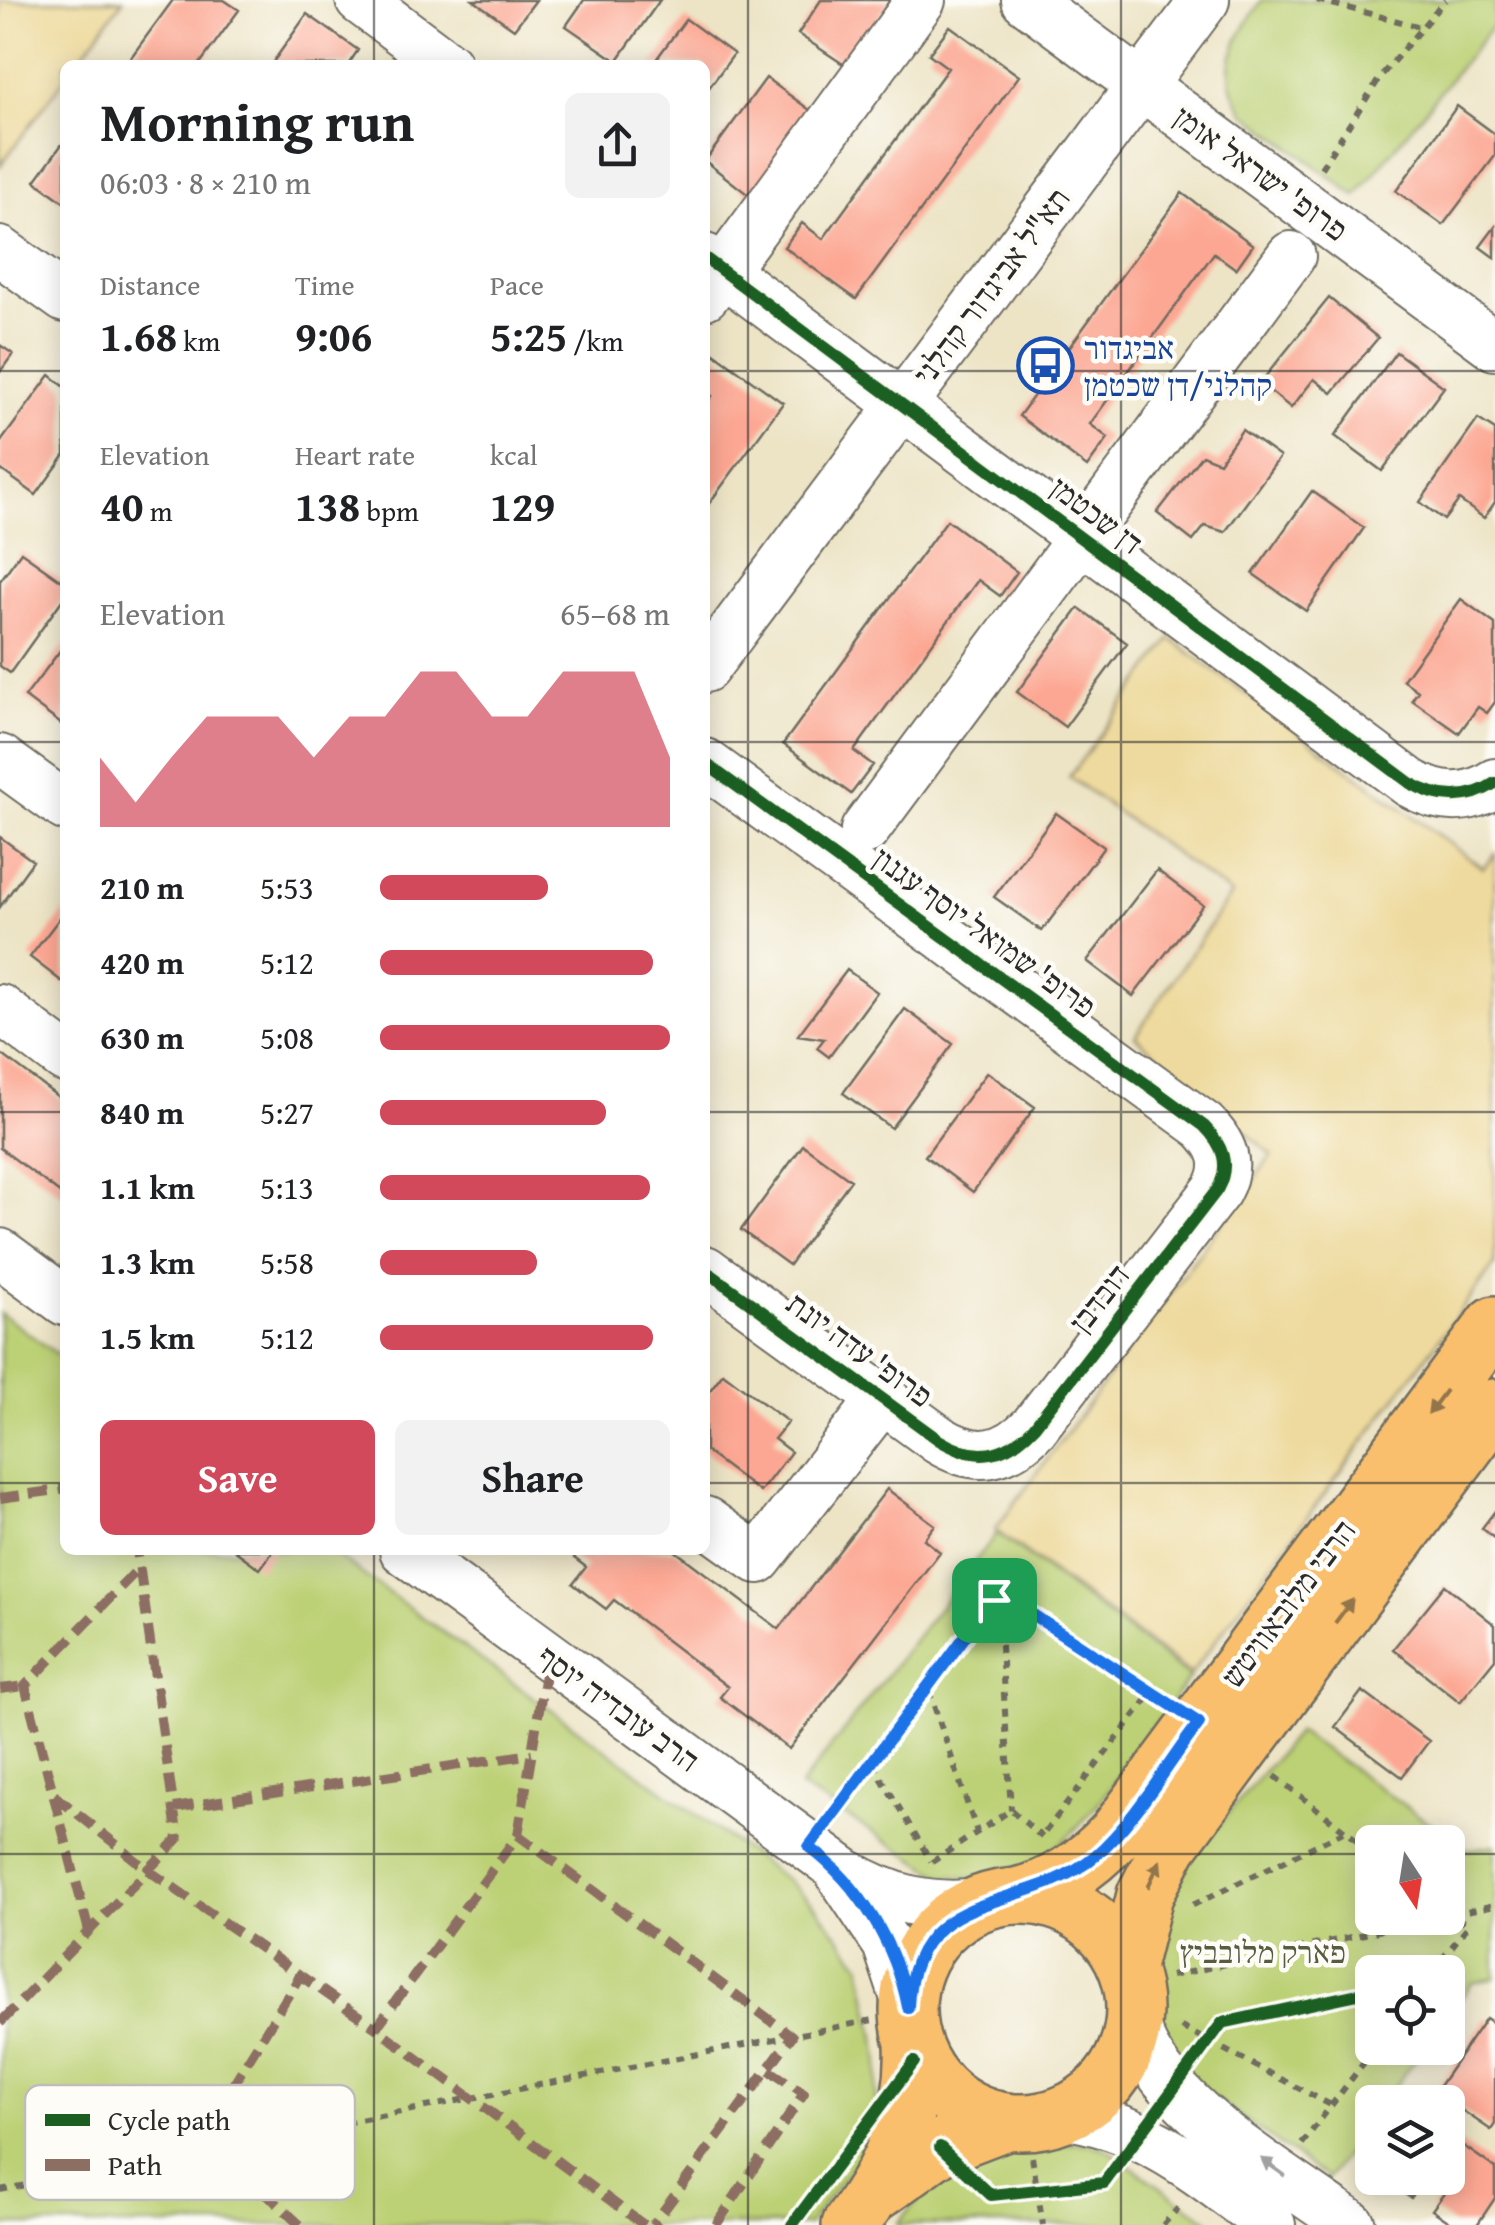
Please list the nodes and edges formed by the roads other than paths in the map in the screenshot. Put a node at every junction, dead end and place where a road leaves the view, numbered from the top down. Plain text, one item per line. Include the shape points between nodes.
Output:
1 (360, 0) edge
2 (921, 0) edge
3 (1026, 0) edge
4 (1205, 0) edge
5 (440, 60) edge
6 (1141, 85) junction
7 (0, 251) edge
8 (1291, 256) dead end
9 (711, 274) edge
10 (60, 294) edge
11 (1495, 346) edge
12 (902, 404) junction
13 (1082, 538) junction
14 (710, 661) edge
15 (0, 759) edge
16 (710, 767) edge
17 (1480, 789) edge
18 (60, 802) edge
19 (866, 830) dead end
20 (0, 1009) edge
21 (60, 1054) edge
22 (1223, 1155) joint
23 (0, 1253) edge
24 (710, 1274) edge
25 (60, 1296) edge
26 (1495, 1324) edge
27 (882, 1399) junction
28 (1495, 1407) edge
29 (990, 1455) joint
30 (710, 1525) edge
31 (411, 1555) edge
32 (1220, 1736) junction
33 (821, 1856) junction
34 (998, 1900) junction
35 (1133, 1982) junction
36 (909, 2022) junction
37 (1032, 2119) junction
38 (861, 2210) edge
39 (1271, 2225) edge
40 (1351, 2225) edge

1 - 5 street
2 - 9 street
3 - 6 street, פרופ' ישראל אומן
4 - 6 street, תא"ל אביגדור קהלני
6 - 11 street, פרופ' ישראל אומן
6 - 12 street, תא"ל אביגדור קהלני
7 - 10 street
8 - 13 street
9 - 12 street, דן שכטמן
12 - 13 street, דן שכטמן
12 - 14 street, תא"ל אביגדור קהלני
13 - 17 street, דן שכטמן via 1410,783 1443,796
13 - 19 street
15 - 18 street
16 - 22 street, פרופ' שמואל יוסף עגנון via 1196,1121
20 - 21 street
22 - 29 street, דובדבן via 1217,1190 1034,1427 1017,1444
23 - 25 street
24 - 27 street, פרופ' עדה יונת
26 -> 32 main road, הרבי מלובאוויטש
27 - 29 street, פרופ' עדה יונת via 950,1446
27 - 30 street via 758,1559
32 -> 28 main road, הרבי מלובאוויטש
31 - 33 street, הרב עובדיה יוסף
32 - 34 main road, הרבי מלובאוויטש via 1116,1834 1060,1853
35 -> 32 main road, הרבי מלובאוויטש via 1163,1856
33 - 34 street, הרב עובדיה יוסף via 884,1893 926,1905
33 - 36 street, הרב עובדיה יוסף via 880,1930 900,1972
34 - 35 main road via 1046,1898 1083,1914 1109,1936
34 - 36 main road via 952,1918 926,1947 912,1974
35 - 37 main road via 1128,2050 1110,2080 1089,2099
40 -> 35 street via 1172,2089 1148,2058
36 - 37 main road via 926,2071 954,2100 979,2114
36 - 38 main road via 912,2093 905,2123
37 - 38 main road via 940,2147
37 - 39 street via 1104,2121 1148,2137

